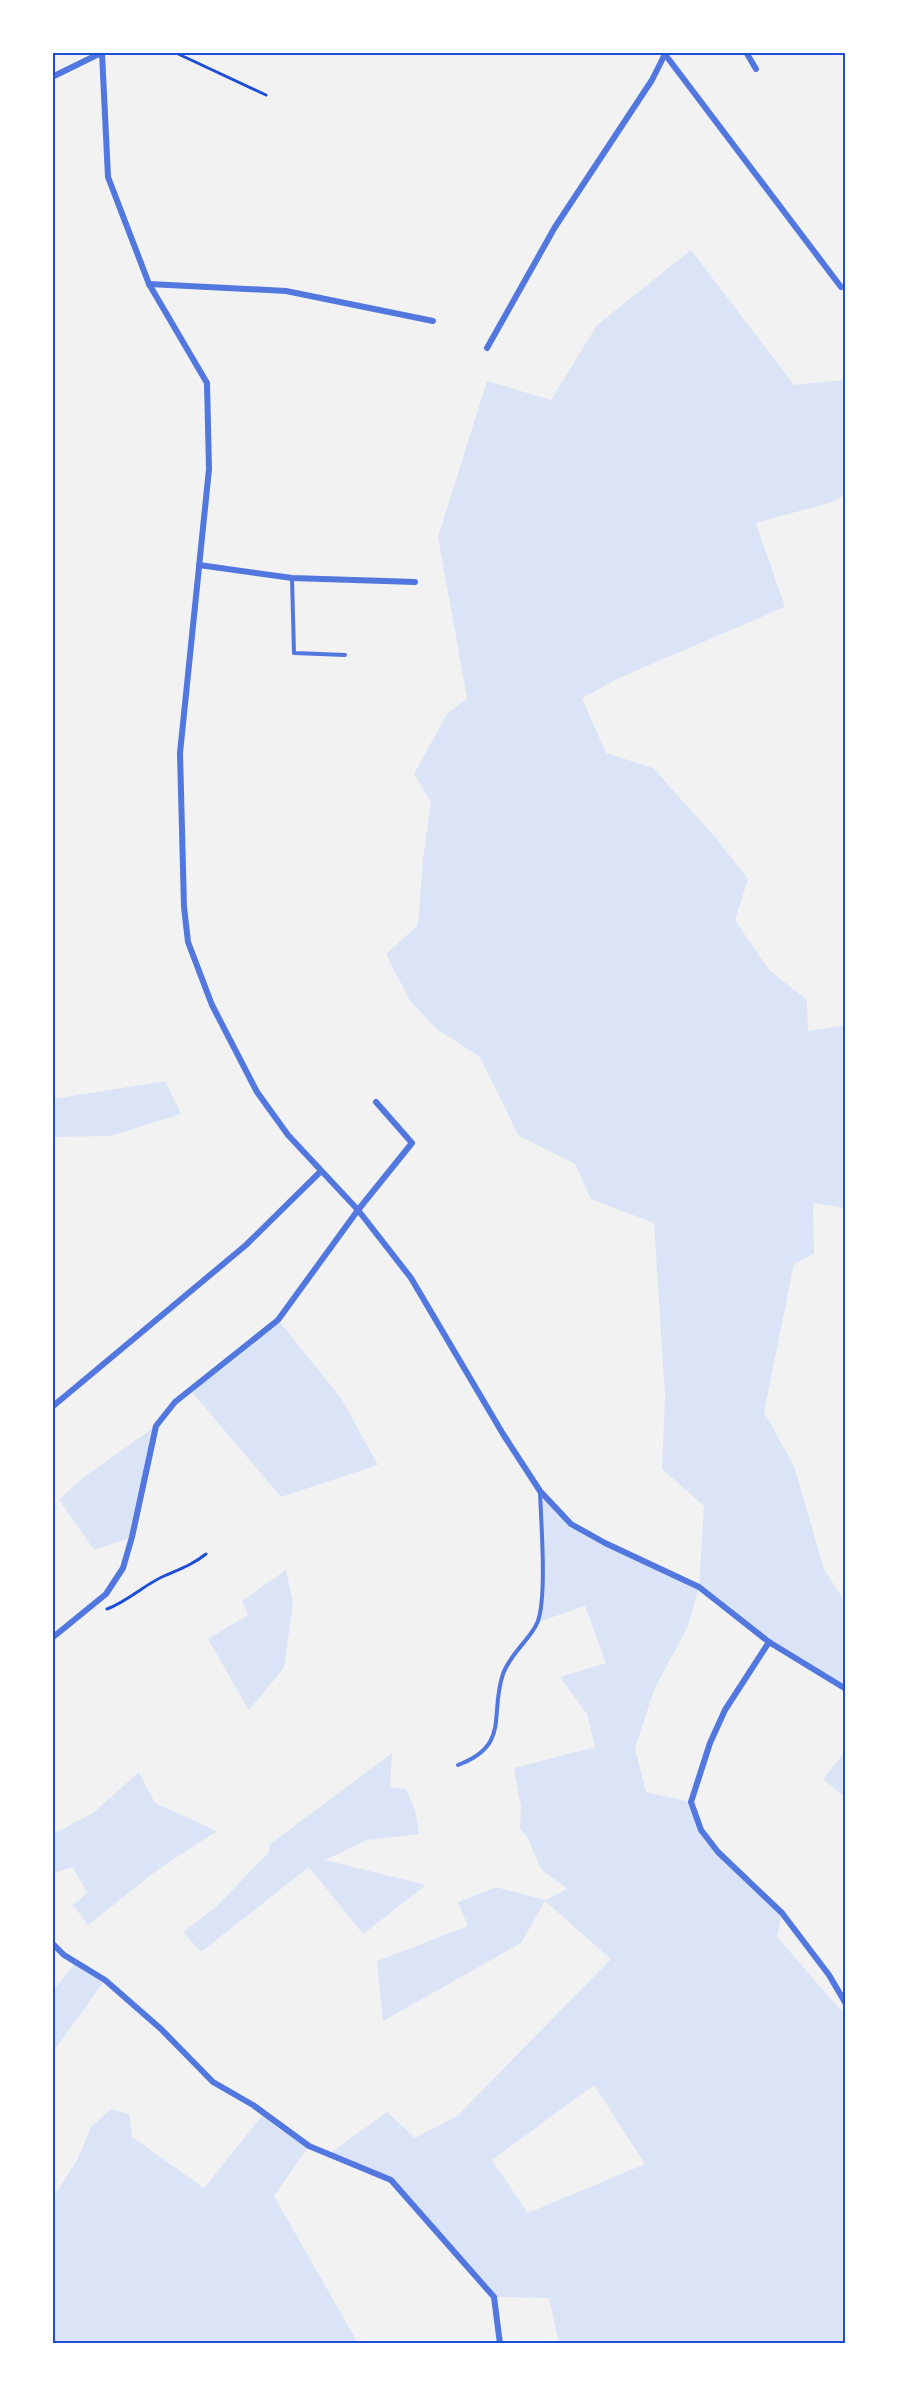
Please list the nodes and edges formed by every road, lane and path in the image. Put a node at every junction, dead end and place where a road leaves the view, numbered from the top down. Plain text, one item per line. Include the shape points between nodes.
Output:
1 (174, 52) edge
2 (746, 52) edge
3 (102, 53) edge
4 (664, 53) edge
5 (756, 69) dead end
6 (52, 77) edge
7 (266, 95) dead end
8 (149, 284) junction
9 (841, 288) dead end
10 (434, 321) dead end
11 (487, 348) dead end
12 (199, 565) junction
13 (292, 578) junction
14 (415, 582) dead end
15 (345, 655) dead end
16 (376, 1102) dead end
17 (320, 1172) junction
18 (358, 1210) junction
19 (52, 1407) edge
20 (540, 1491) junction
21 (206, 1554) dead end
22 (80, 1618) junction
23 (52, 1638) edge
24 (769, 1642) junction
25 (846, 1689) edge
26 (458, 1765) dead end
27 (52, 1943) edge
28 (846, 2004) edge
29 (500, 2343) edge

1 - 7 path
2 - 5 street
3 - 6 street
3 - 8 street via 108,177
4 - 9 street
4 - 11 street via 652,80 555,227
8 - 10 street via 286,291
8 - 12 street via 207,384 208,469
12 - 13 street
12 - 17 street via 180,753 188,942 213,1005 256,1092
13 - 14 street
13 - 15 lane via 294,653
16 - 18 street via 412,1143
17 - 18 street
17 - 19 street via 246,1245
18 - 20 street via 411,1278
18 - 22 street via 278,1320 176,1402 156,1426 123,1568 106,1594
20 - 24 street via 571,1524 699,1587
20 - 26 lane via 542,1594 538,1622 511,1656 503,1674 498,1719 490,1742 477,1758
21 - 22 path via 124,1603
22 - 23 street
24 - 25 street
24 - 28 street via 724,1710 691,1802 701,1830 718,1852 782,1913
27 - 29 street via 105,1980 213,2082 253,2105 309,2146 391,2180 494,2297

